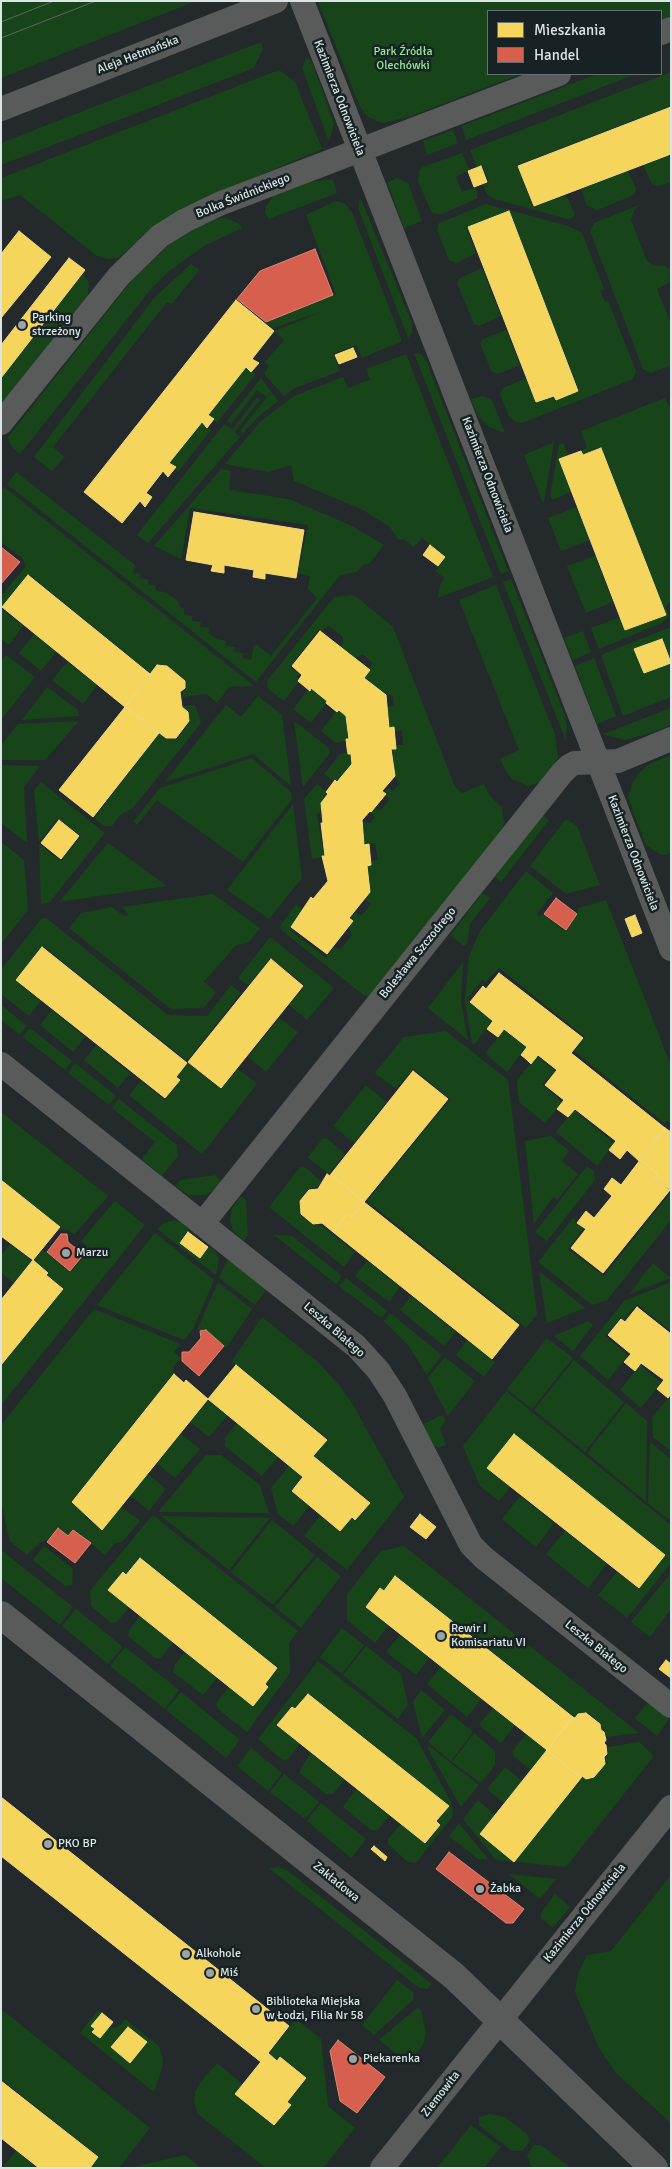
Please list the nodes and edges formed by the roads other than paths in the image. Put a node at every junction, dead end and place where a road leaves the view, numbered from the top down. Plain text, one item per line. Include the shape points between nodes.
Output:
1 (276, 1) edge
2 (302, 1) edge
3 (555, 75) edge
4 (1, 109) edge
5 (360, 150) junction
6 (1, 423) edge
7 (671, 740) edge
8 (597, 762) junction
9 (671, 949) edge
10 (1, 1064) edge
11 (202, 1224) junction
12 (1, 1614) edge
13 (671, 1706) edge
14 (671, 1807) edge
15 (499, 2020) junction
16 (382, 2168) edge
17 (654, 2168) edge

1 - 4 street, Aleja Hetmańska
2 - 5 street, Kazimierza Odnowiciela
3 - 5 street, Bolka Świdnickiego
5 - 6 street, Bolka Świdnickiego via 220,204 160,236 119,276
5 - 8 street, Kazimierza Odnowiciela
7 - 8 street, Bolesława Szczodrego via 618,761
8 - 9 street, Kazimierza Odnowiciela
8 - 11 street, Bolesława Szczodrego via 576,763 562,773
10 - 11 street, Leszka Białego
11 - 13 street, Leszka Białego via 341,1333 378,1370 395,1396 471,1545
12 - 15 street, Zakładowa via 454,1976
14 - 15 street, Kazimierza Odnowiciela
15 - 16 street, Ziemowita
15 - 17 street, Zakładowa

